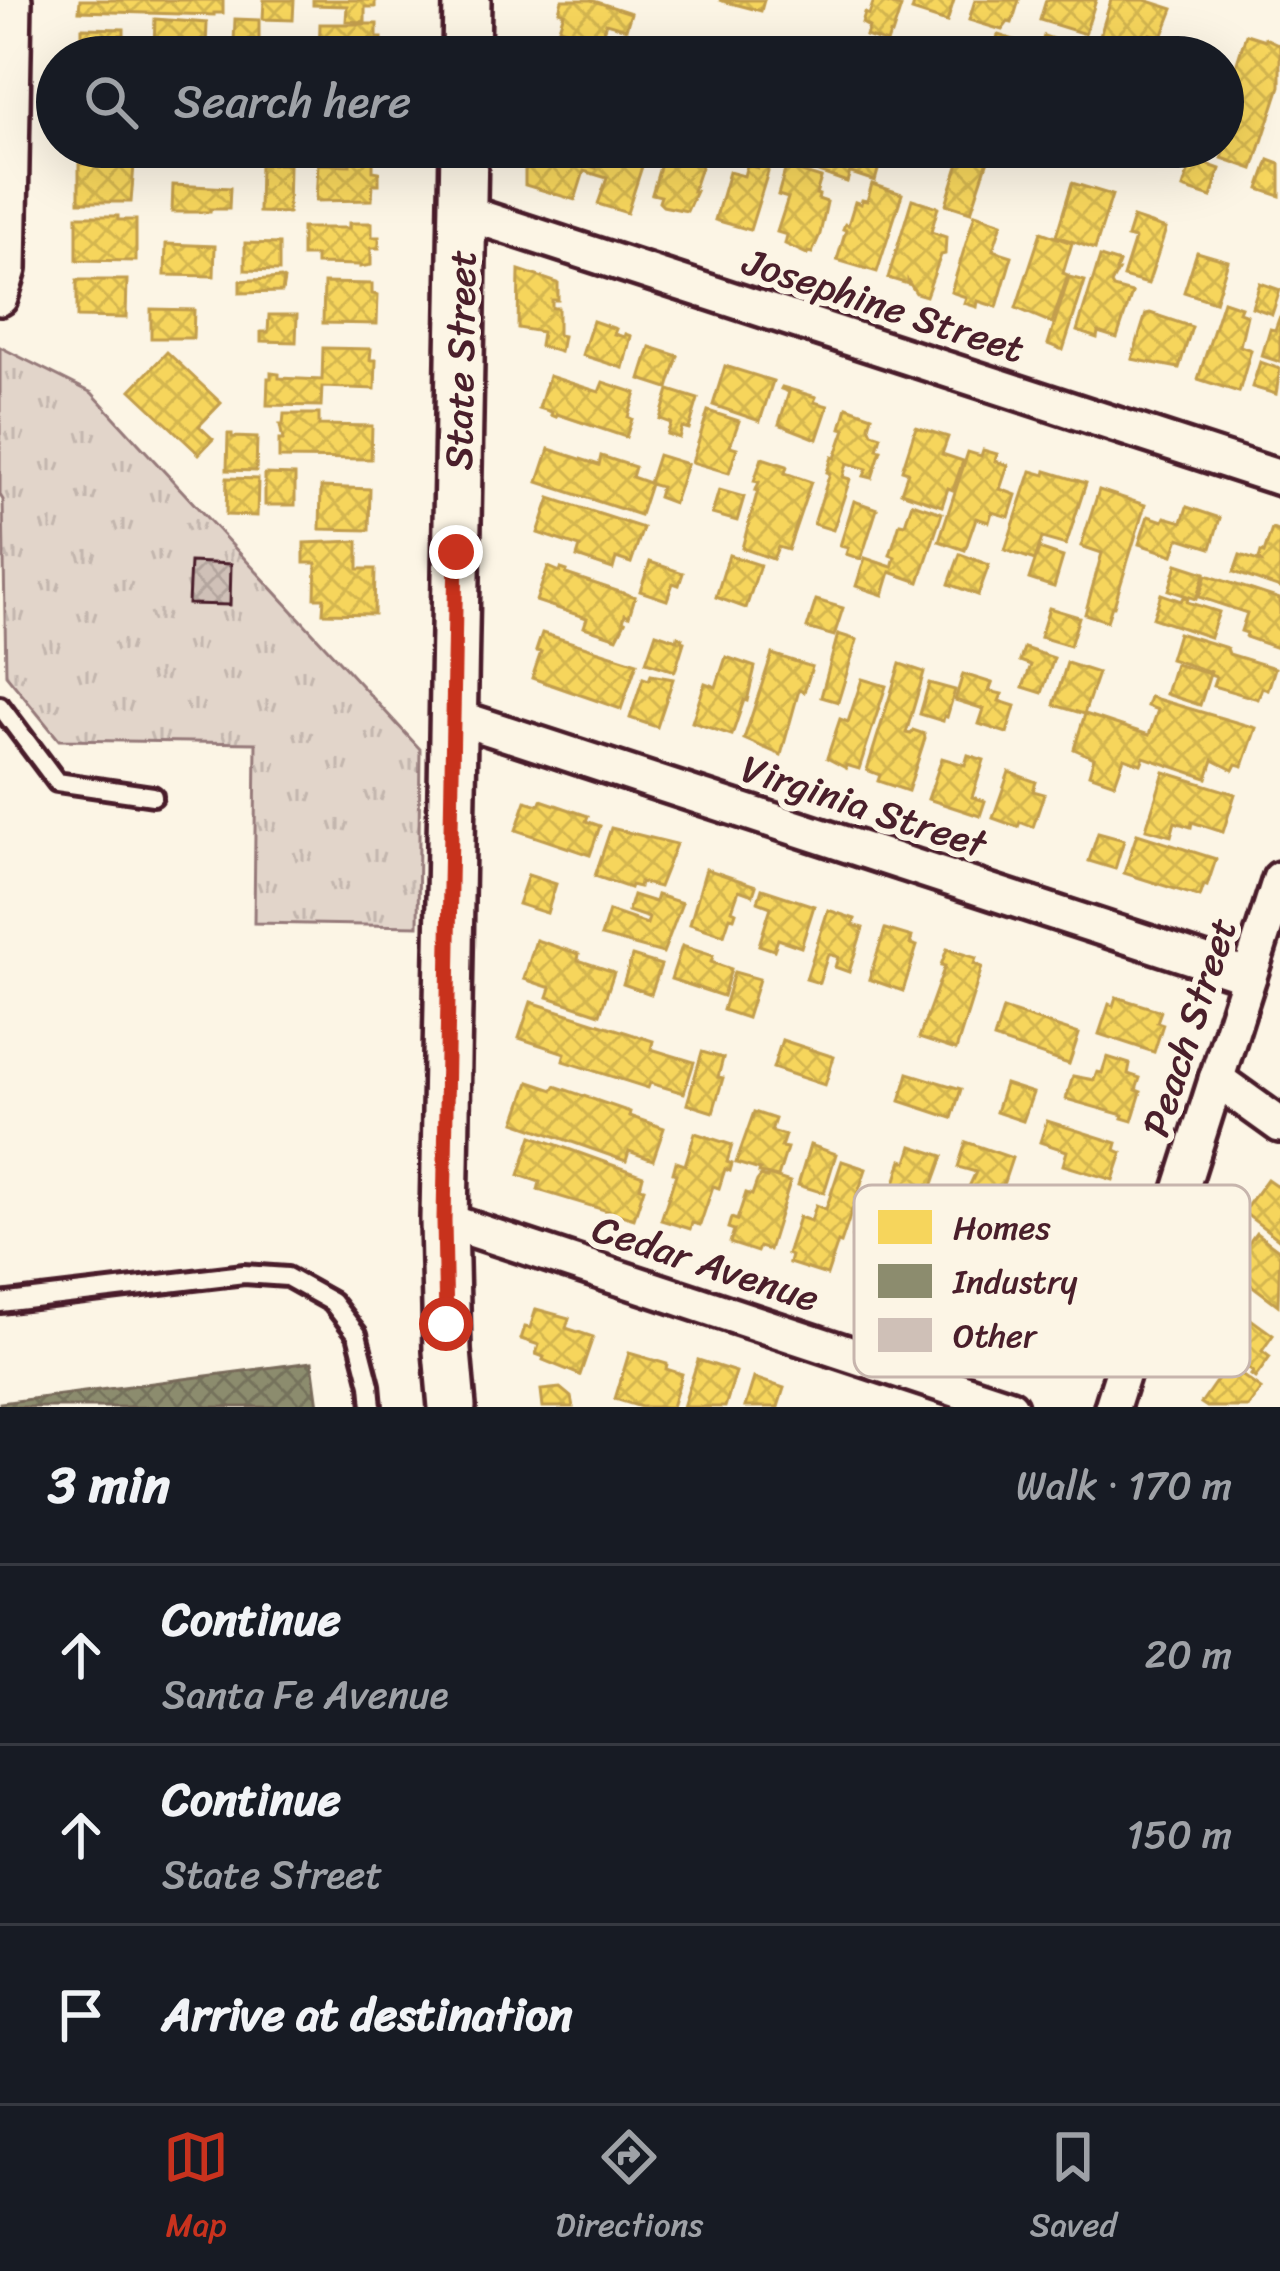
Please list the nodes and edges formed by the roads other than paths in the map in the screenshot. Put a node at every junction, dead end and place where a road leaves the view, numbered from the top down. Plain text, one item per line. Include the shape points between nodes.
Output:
1 (14, 0) edge
2 (467, 0) edge
3 (466, 36) edge
4 (464, 168) edge
5 (463, 212) junction
6 (0, 298) edge
7 (1280, 478) edge
8 (0, 706) edge
9 (454, 716) junction
10 (153, 796) dead end
11 (1280, 879) edge
12 (1249, 976) junction
13 (1216, 1078) junction
14 (1280, 1125) edge
15 (1182, 1185) edge
16 (444, 1220) junction
17 (0, 1303) edge
18 (854, 1355) edge
19 (919, 1377) edge
20 (1121, 1377) edge
21 (372, 1407) edge
22 (452, 1407) edge
23 (1010, 1407) edge
24 (1112, 1407) edge

1 - 6 street via 8,269
2 - 3 main road
4 - 5 main road, State Street
5 - 7 street, Josephine Street
5 - 9 main road, State Street
8 - 10 lane via 57,782
9 - 12 street, Virginia Street
9 - 16 main road, State Street
11 - 12 street, Peach Street
12 - 13 street, Peach Street
13 - 14 street
13 - 15 street, Peach Street
16 - 18 street, Cedar Avenue
16 - 22 main road, State Street
17 - 21 lane via 244,1274 287,1277 332,1302 357,1334
19 - 23 street, Cedar Avenue
20 - 24 street, Peach Street

